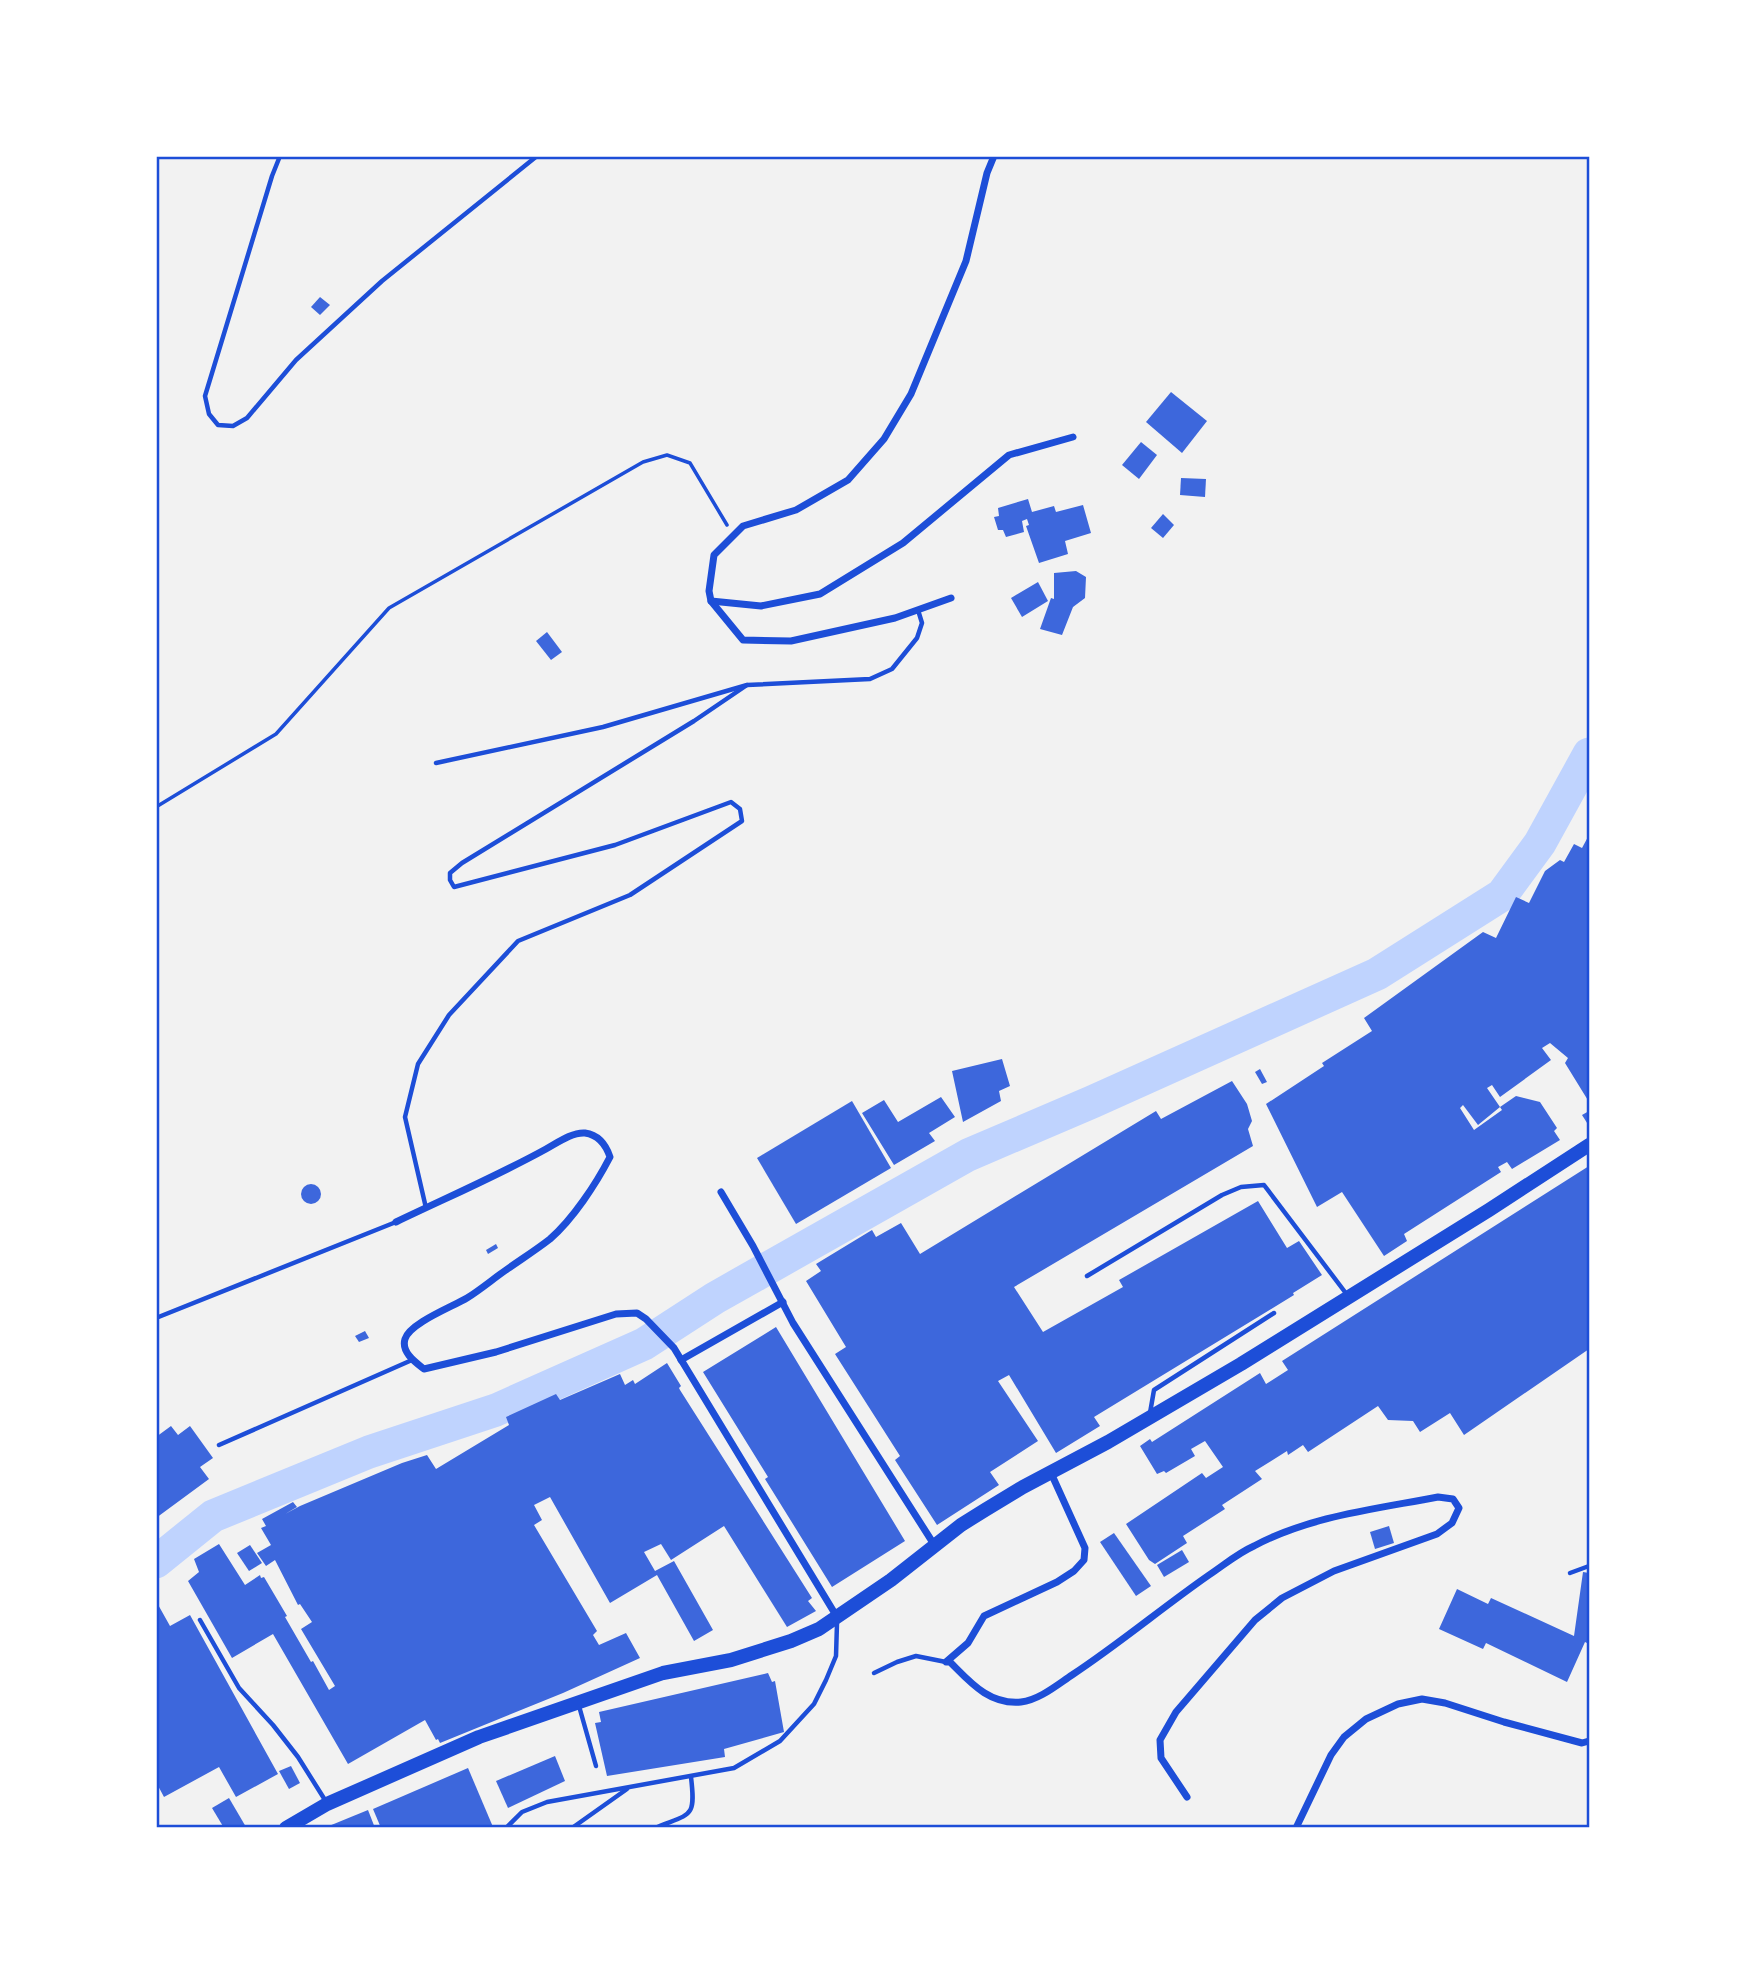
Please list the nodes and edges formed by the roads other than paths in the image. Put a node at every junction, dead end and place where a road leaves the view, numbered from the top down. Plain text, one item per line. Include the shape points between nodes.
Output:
1 (280, 156) edge
2 (537, 156) edge
3 (994, 156) edge
4 (1073, 437) dead end
5 (951, 598) dead end
6 (711, 601) junction
7 (918, 610) junction
8 (747, 685) junction
9 (436, 763) dead end
10 (1589, 1145) edge
11 (721, 1192) dead end
12 (426, 1208) junction
13 (396, 1222) joint
14 (1087, 1276) dead end
15 (1349, 1296) junction
16 (783, 1302) junction
17 (1274, 1313) dead end
18 (156, 1318) edge
19 (413, 1360) junction
20 (681, 1360) junction
21 (1149, 1417) junction
22 (219, 1445) dead end
23 (1051, 1473) junction
24 (935, 1546) junction
25 (1589, 1566) edge
26 (1570, 1573) dead end
27 (837, 1618) junction
28 (200, 1620) dead end
29 (946, 1662) junction
30 (874, 1673) dead end
31 (578, 1701) junction
32 (1589, 1741) edge
33 (596, 1766) dead end
34 (691, 1776) junction
35 (628, 1789) junction
36 (1187, 1797) dead end
37 (327, 1804) junction
38 (286, 1828) edge
39 (506, 1828) edge
40 (572, 1828) edge
41 (655, 1828) edge
42 (1296, 1828) edge

1 - 2 lane via 205,396 209,414 218,425 233,426 247,418 296,360 382,281
3 - 6 street via 966,261 911,394 884,439 848,480 796,510 743,526 714,555
4 - 6 street via 1009,455 903,543 820,594 761,606
5 - 7 street
6 - 7 street via 743,640 791,641
7 - 8 lane via 922,623 917,638 892,669 870,679
8 - 9 lane via 603,727
8 - 12 lane via 450,873 454,887 615,845 731,802 740,809 742,821 630,895 518,941 449,1015 418,1064 405,1117
10 - 15 main road
11 - 16 street
12 - 13 street
12 - 19 street via 573,1135 594,1136 607,1147 610,1157 604,1169 570,1218 549,1239 468,1298 408,1334 404,1341
13 - 18 lane
14 - 15 lane via 1222,1195 1264,1185
15 - 21 main road
16 - 20 street
16 - 24 street
17 - 21 lane via 1154,1391
19 - 20 street via 424,1369 616,1314 637,1313 658,1330
19 - 22 lane
20 - 27 street
21 - 23 main road
23 - 24 main road
23 - 29 street via 1085,1548 1084,1560 1057,1582 984,1616 968,1643
24 - 27 main road
25 - 26 lane
27 - 31 main road via 791,1641 732,1660 663,1673
27 - 34 lane via 836,1656 826,1680 814,1704 780,1741 734,1768
28 - 37 lane via 239,1688 298,1757
29 - 30 lane via 916,1656
29 - 36 street via 982,1693 1024,1702 1104,1654 1251,1547 1280,1533 1316,1521 1438,1497 1453,1499 1459,1508 1456,1516 1437,1534 1334,1571 1282,1598 1255,1620 1176,1712 1160,1740 1161,1758
31 - 33 lane
31 - 37 main road via 479,1737
32 - 42 street via 1582,1743 1445,1703 1422,1699 1398,1704 1366,1718 1344,1737
34 - 35 lane
34 - 41 lane via 690,1813
35 - 39 lane via 547,1802 522,1812
35 - 40 lane
37 - 38 main road

